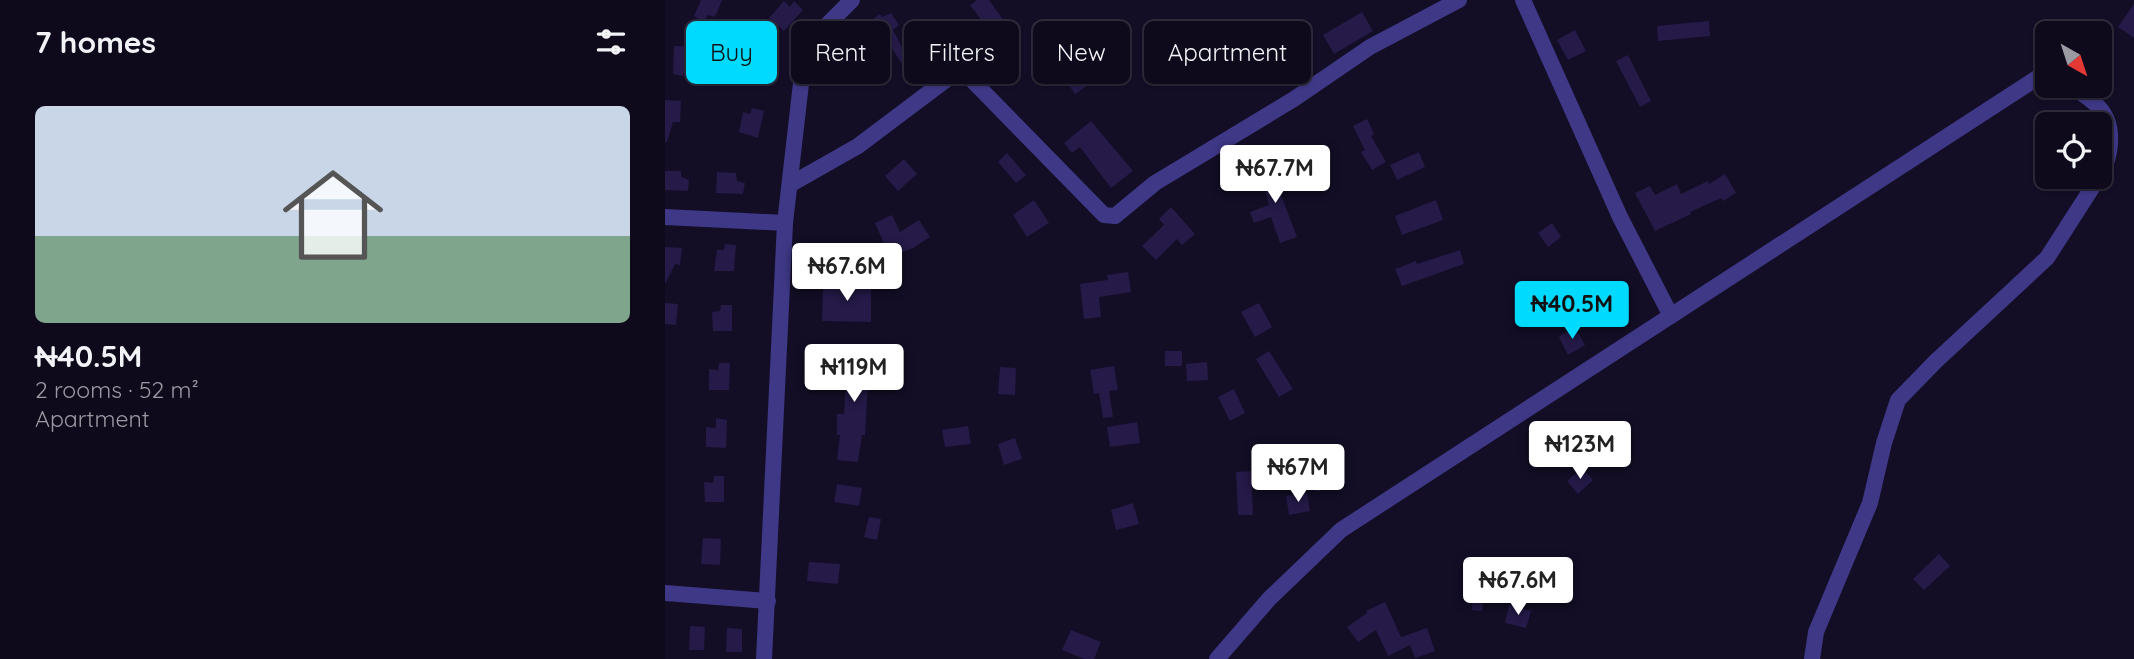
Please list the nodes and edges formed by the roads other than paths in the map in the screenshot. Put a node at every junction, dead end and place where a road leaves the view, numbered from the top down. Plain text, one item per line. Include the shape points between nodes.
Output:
1 (852, 0) edge
2 (1459, 0) edge
3 (1523, 0) edge
4 (2035, 79) edge
5 (2086, 98) edge
6 (2102, 112) edge
7 (791, 184) junction
8 (2091, 189) edge
9 (665, 217) edge
10 (785, 223) junction
11 (1671, 316) junction
12 (665, 593) edge
13 (768, 601) junction
14 (764, 659) edge
15 (1217, 659) edge
16 (1812, 659) edge

1 - 7 street via 828,24 803,66
2 - 7 street via 1370,47 1155,183 1115,216 1104,215 961,71 857,146
3 - 11 street via 1620,217
4 - 11 street
5 - 6 street
7 - 10 street
8 - 16 street via 2047,258 1898,400 1870,503 1816,632
9 - 10 street
10 - 13 street
11 - 15 street via 1341,530 1269,599
12 - 13 street
13 - 14 street

